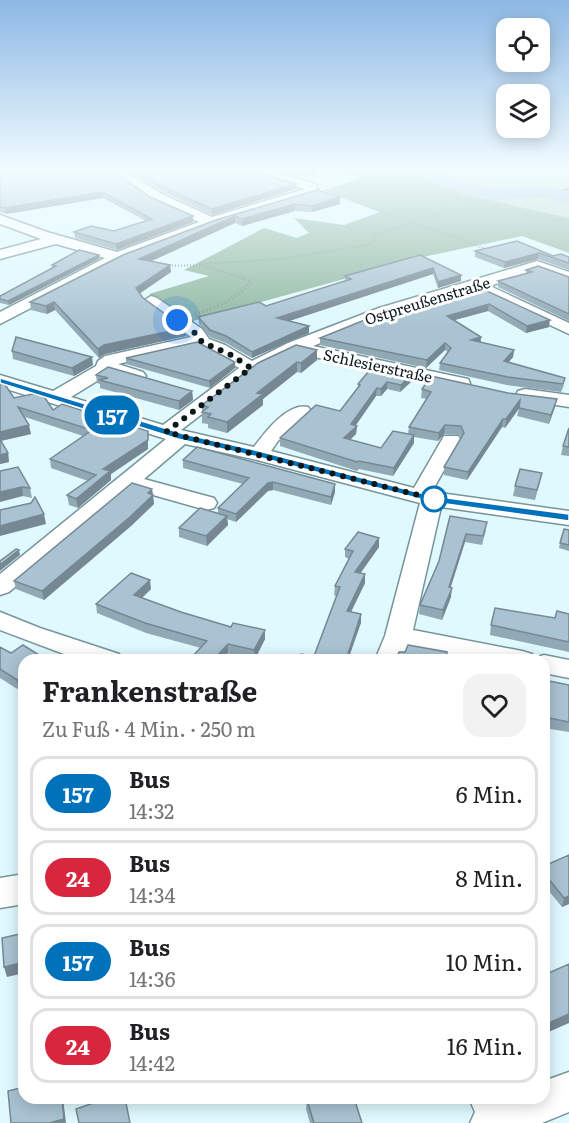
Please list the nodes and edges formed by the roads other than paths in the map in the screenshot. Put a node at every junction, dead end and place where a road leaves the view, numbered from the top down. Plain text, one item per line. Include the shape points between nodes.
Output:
1 (10, 222) edge
2 (210, 222) edge
3 (57, 239) junction
4 (0, 255) edge
5 (117, 257) junction
6 (569, 277) edge
7 (476, 285) junction
8 (151, 301) edge
9 (0, 319) edge
10 (569, 329) edge
11 (202, 342) junction
12 (294, 347) junction
13 (107, 367) junction
14 (251, 368) junction
15 (150, 380) edge
16 (0, 381) edge
17 (474, 386) edge
18 (192, 392) edge
19 (507, 393) edge
20 (56, 398) junction
21 (213, 398) junction
22 (569, 401) edge
23 (301, 411) dead end
24 (174, 434) junction
25 (451, 440) dead end
26 (259, 454) junction
27 (128, 481) junction
28 (432, 499) junction
29 (206, 503) dead end
30 (569, 518) edge
31 (0, 587) edge
32 (0, 620) edge
33 (393, 648) edge
34 (91, 654) edge
35 (458, 654) edge
36 (550, 665) edge
37 (569, 669) edge
38 (18, 890) edge
39 (0, 893) edge
40 (569, 1092) edge
41 (550, 1098) edge
42 (532, 1104) edge
43 (495, 1116) edge

1 - 3 street
2 - 5 street
3 - 4 street
3 - 5 street
5 - 9 street
6 - 7 street, Ostpreußenstraße via 537,265
7 - 10 street
7 - 12 street, Ostpreußenstraße via 385,311
8 - 11 street
11 - 13 street via 111,360 105,363
11 - 14 street
12 - 14 street, Ostpreußenstraße
12 - 17 street, Schlesierstraße
13 - 15 street
13 - 20 street
14 - 21 street, Ostpreußenstraße
16 - 20 street
18 - 21 street
19 - 22 street
20 - 24 street
21 - 24 street, Ostpreußenstraße
23 - 26 street via 271,437
24 - 26 street
24 - 27 street, Ostpreußenstraße
25 - 28 street via 424,486
26 - 28 street
27 - 29 street
27 - 31 street, Ostpreußenstraße
28 - 30 street
28 - 33 street
32 - 34 street
33 - 35 street
36 - 37 street
38 - 39 street
40 - 41 street
42 - 43 street

